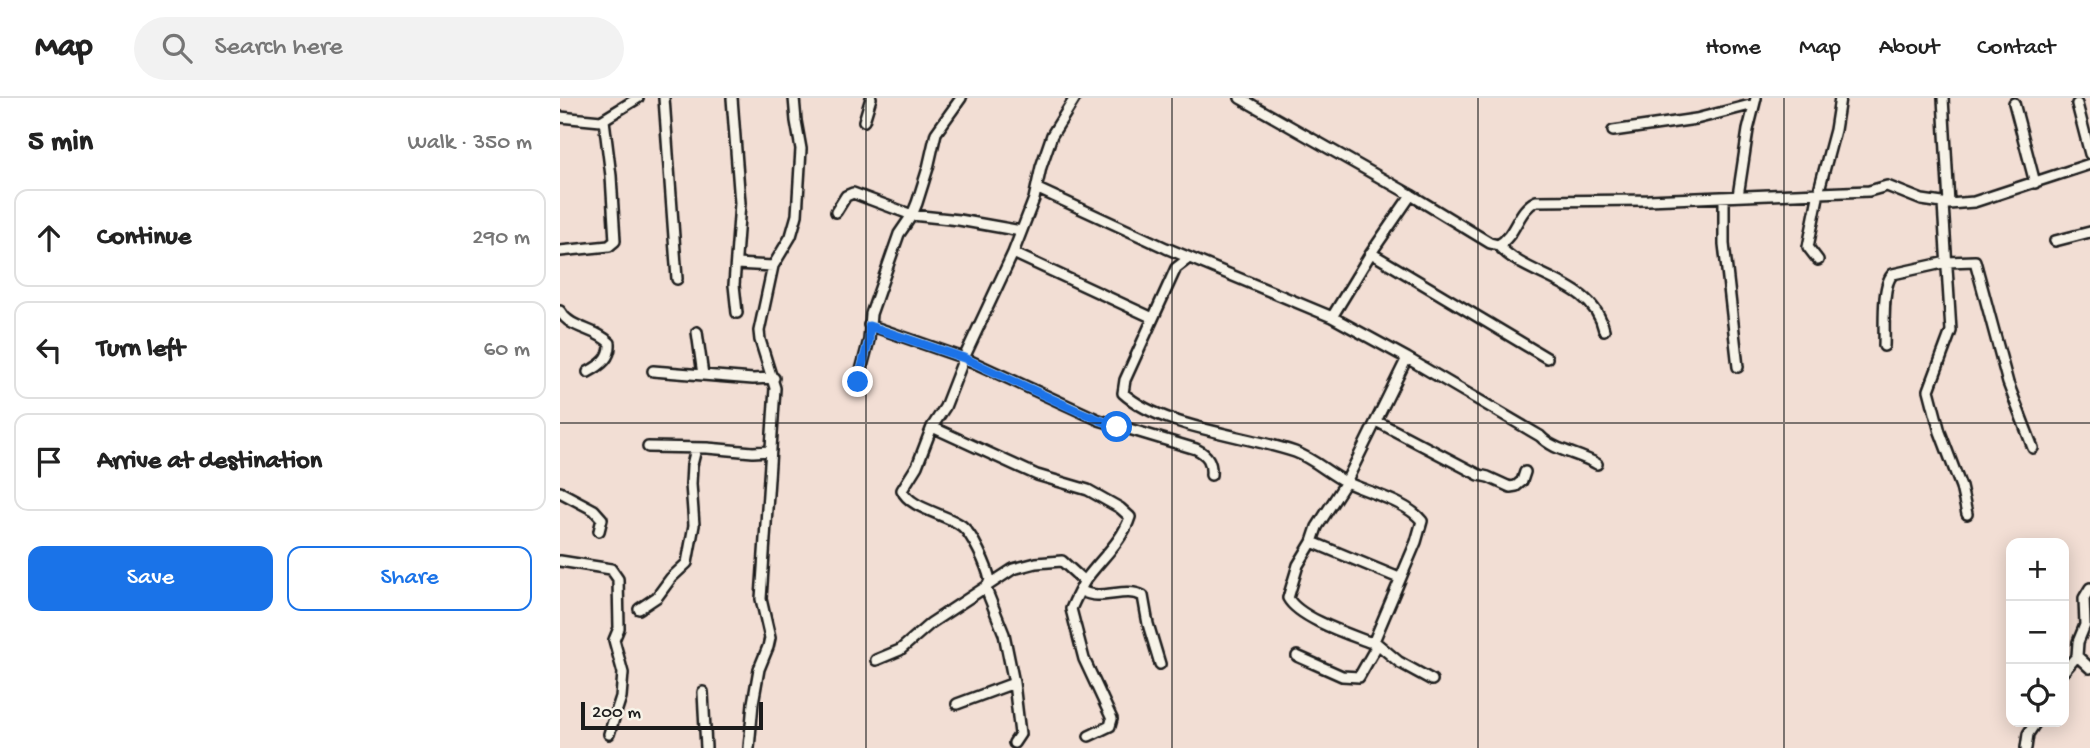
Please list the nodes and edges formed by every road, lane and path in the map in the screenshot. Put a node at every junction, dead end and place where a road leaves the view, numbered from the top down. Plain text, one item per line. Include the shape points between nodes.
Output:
1 (638, 98) edge
2 (664, 98) edge
3 (732, 98) edge
4 (794, 98) edge
5 (871, 98) edge
6 (961, 98) edge
7 (1075, 98) edge
8 (1240, 98) edge
9 (1840, 98) edge
10 (1943, 98) edge
11 (1755, 101) edge
12 (2014, 103) dead end
13 (2077, 104) dead end
14 (560, 117) edge
15 (604, 120) junction
16 (864, 121) dead end
17 (1613, 131) dead end
18 (2090, 154) edge
19 (2090, 164) edge
20 (2035, 183) junction
21 (1038, 188) junction
22 (1819, 189) junction
23 (1411, 195) junction
24 (1738, 196) junction
25 (1724, 197) junction
26 (1946, 204) junction
27 (836, 212) dead end
28 (912, 215) junction
29 (1021, 231) junction
30 (2090, 232) edge
31 (2055, 241) dead end
32 (1498, 245) junction
33 (560, 251) edge
34 (1013, 253) junction
35 (1371, 253) junction
36 (1189, 258) junction
37 (1818, 260) dead end
38 (1947, 261) junction
39 (736, 264) junction
40 (774, 266) junction
41 (677, 279) dead end
42 (560, 310) edge
43 (737, 313) dead end
44 (1332, 317) junction
45 (1153, 318) junction
46 (869, 326) junction
47 (1604, 330) dead end
48 (697, 332) dead end
49 (1884, 346) dead end
50 (964, 358) junction
51 (1407, 358) junction
52 (1547, 358) dead end
53 (1738, 367) dead end
54 (653, 371) dead end
55 (588, 372) dead end
56 (703, 375) junction
57 (774, 378) junction
58 (858, 382) dead end
59 (1376, 421) junction
60 (932, 427) junction
61 (648, 447) dead end
62 (2033, 448) dead end
63 (696, 449) junction
64 (771, 451) junction
65 (1597, 464) dead end
66 (1525, 472) dead end
67 (1212, 475) dead end
68 (1346, 482) junction
69 (560, 492) edge
70 (1967, 514) dead end
71 (599, 531) dead end
72 (1312, 542) junction
73 (560, 561) edge
74 (1399, 578) junction
75 (1084, 581) junction
76 (2090, 588) edge
77 (986, 589) junction
78 (1082, 591) junction
79 (639, 609) dead end
80 (2084, 609) junction
81 (2090, 618) edge
82 (1374, 641) junction
83 (1297, 656) dead end
84 (2077, 656) junction
85 (876, 660) dead end
86 (1160, 664) dead end
87 (2069, 665) edge
88 (2090, 668) edge
89 (1432, 680) dead end
90 (1014, 683) junction
91 (704, 692) dead end
92 (957, 704) dead end
93 (2033, 727) edge
94 (609, 734) dead end
95 (1089, 736) dead end
96 (1014, 743) dead end
97 (706, 748) edge
98 (749, 748) edge
99 (2026, 748) edge

1 - 15 street
2 - 41 street
3 - 39 street via 740,203
4 - 40 street via 801,149 797,215
5 - 16 street
6 - 28 street via 936,133
7 - 21 street via 1052,135
8 - 23 street
9 - 22 street
10 - 26 street
11 - 17 street via 1696,119
11 - 24 street
12 - 20 street
13 - 18 street
14 - 15 street
15 - 33 street via 615,241 609,246
19 - 20 street
20 - 26 street via 1974,202
21 - 29 street
21 - 36 street
22 - 24 street
22 - 26 street via 1869,191 1887,186
22 - 37 street via 1808,247
23 - 32 street
23 - 35 street
24 - 25 street
25 - 32 street via 1536,201
25 - 53 street via 1724,244
26 - 38 street
27 - 28 street via 849,193
28 - 29 street
28 - 46 street via 899,234
29 - 34 street
30 - 31 street
32 - 47 street via 1590,303
34 - 45 street
34 - 50 street
35 - 44 street
35 - 52 street
36 - 44 street
36 - 45 street via 1176,268
38 - 49 street via 1889,278
38 - 62 street via 1975,261 2008,383
38 - 70 street via 1951,331 1929,390
39 - 40 street
39 - 43 street
40 - 57 street via 759,331
42 - 55 street via 566,320 601,334 610,343 611,352 603,364
44 - 51 street
45 - 68 street via 1123,386 1131,400 1186,424 1299,453
46 - 50 street
46 - 58 street
48 - 56 street
50 - 60 street
50 - 67 street via 1099,420 1196,449 1209,459
51 - 59 street
51 - 65 street via 1551,447 1579,453
54 - 56 street
56 - 57 street
57 - 64 street
59 - 66 street via 1498,483 1516,486
59 - 68 street
60 - 75 street via 1037,475 1088,490 1127,513 1126,525
60 - 77 street via 902,493 964,527 985,563
61 - 63 street
63 - 64 street
63 - 79 street via 691,484 694,524 687,563 657,597
64 - 98 street via 761,599 770,642 759,669
68 - 72 street via 1325,511
68 - 74 street via 1422,521
69 - 71 street via 594,510 602,519
72 - 74 street
72 - 82 street via 1298,565 1288,598 1331,627
73 - 94 street via 611,569 618,579 619,628 614,640 623,673
74 - 82 street
75 - 77 street via 1056,561 1013,569
75 - 78 street
76 - 80 street
77 - 85 street via 931,623 900,650
77 - 90 street via 1004,634
78 - 86 street via 1096,595 1140,593
78 - 95 street via 1071,609 1084,659 1112,719 1110,726
80 - 81 street
80 - 84 street
82 - 83 street via 1375,649 1359,677 1342,676
82 - 89 street
84 - 87 street
84 - 88 street
90 - 92 street
90 - 96 street via 1020,734
91 - 97 street
93 - 99 street

